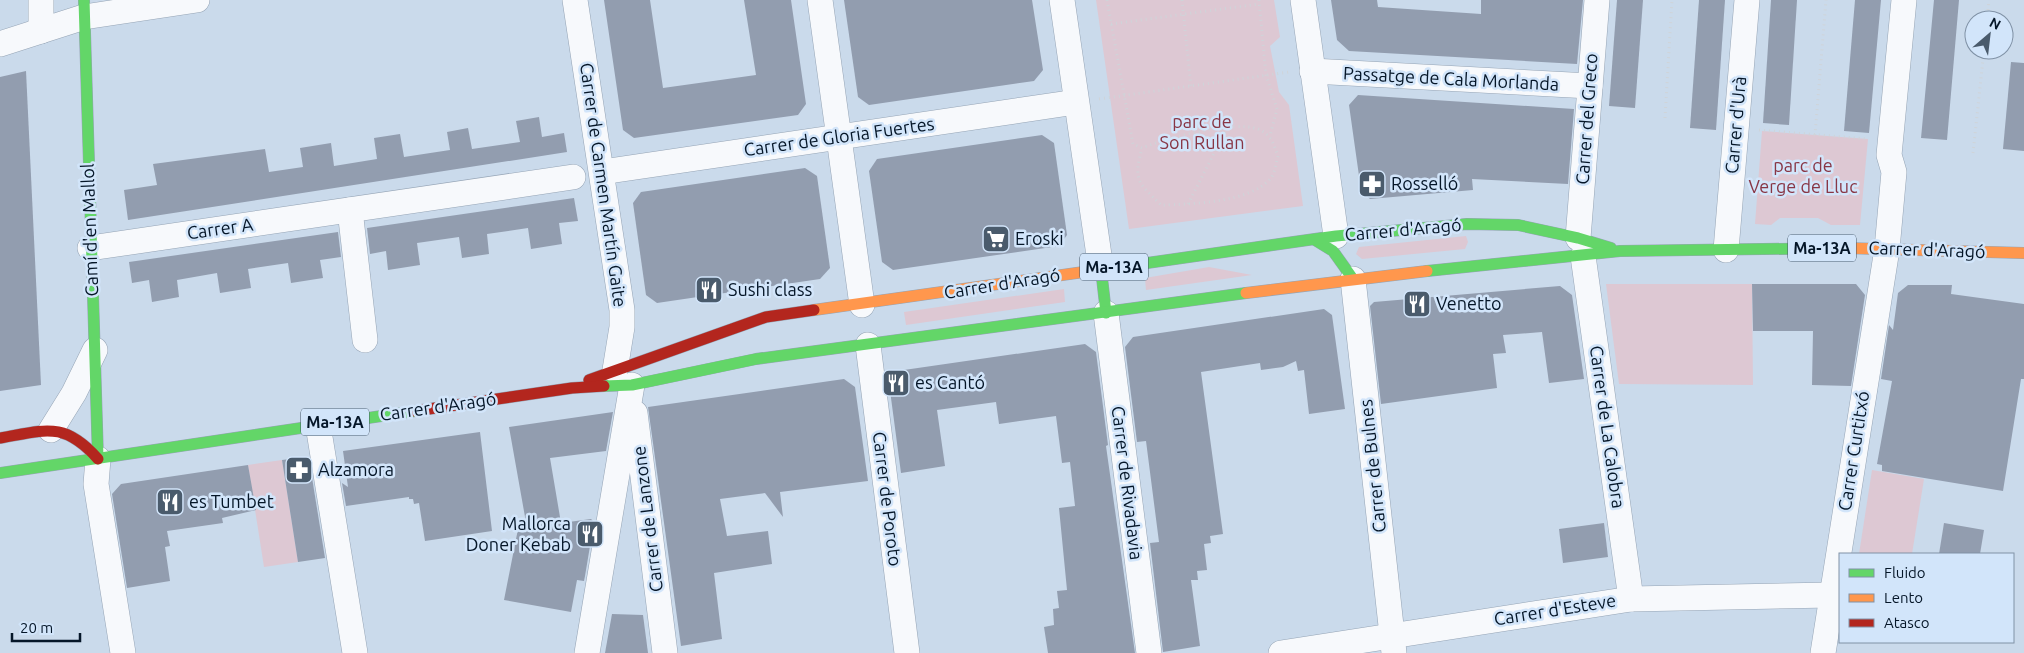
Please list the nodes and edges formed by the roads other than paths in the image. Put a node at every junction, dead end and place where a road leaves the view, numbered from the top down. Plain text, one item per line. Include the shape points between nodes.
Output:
1 (41, 0) edge
2 (197, 0) edge
3 (575, 0) edge
4 (820, 0) edge
5 (1062, 0) edge
6 (1303, 0) edge
7 (1596, 0) edge
8 (1747, 0) edge
9 (1904, 0) edge
10 (113, 6) edge
11 (84, 8) edge
12 (41, 31) junction
13 (0, 44) edge
14 (1312, 71) junction
15 (1590, 86) junction
16 (1076, 102) junction
17 (839, 137) junction
18 (602, 172) junction
19 (572, 177) dead end
20 (350, 210) junction
21 (1325, 238) junction
22 (1580, 247) junction
23 (90, 248) junction
24 (1887, 249) junction
25 (1726, 250) junction
26 (1620, 251) junction
27 (2024, 253) edge
28 (1526, 259) junction
29 (1101, 269) junction
30 (1353, 279) junction
31 (863, 309) junction
32 (1106, 313) junction
33 (867, 337) junction
34 (365, 340) dead end
35 (95, 350) junction
36 (657, 355) junction
37 (624, 378) junction
38 (572, 388) junction
39 (318, 425) junction
40 (51, 430) junction
41 (0, 438) edge
42 (98, 459) junction
43 (0, 473) edge
44 (1831, 596) junction
45 (1631, 599) junction
46 (1393, 644) edge
47 (123, 653) edge
48 (356, 653) edge
49 (587, 653) edge
50 (665, 653) edge
51 (907, 653) edge
52 (1149, 653) edge
53 (1281, 653) edge
54 (1823, 653) edge

1 - 12 street
2 - 10 street
3 - 18 street, Carrer de Carmen Martín Gaite
4 - 17 street
5 - 16 street
6 - 14 street
7 - 15 street, Carrer del Greco
8 - 25 street, Carrer d'Urà
9 - 24 street, Carrer Curtitxó via 1889,155 1894,172
10 - 11 street
11 - 12 street
11 - 23 main road, Camí d'en Mallol
12 - 13 street
14 - 15 street, Passatge de Cala Morlanda
14 - 21 street
15 - 22 street, Carrer del Greco
16 - 17 street, Carrer de Gloria Fuertes
16 - 29 street
17 - 18 street, Carrer de Gloria Fuertes
17 - 31 street
18 - 37 street, Carrer de Carmen Martín Gaite via 622,310
19 - 20 street, Carrer A
20 - 23 street, Carrer A
20 - 34 street
21 - 22 main road, Carrer d'Aragó / Ma-13A via 1466,224 1518,225
21 - 29 main road, Carrer d'Aragó / Ma-13A
21 - 30 main road
22 - 26 main road, Carrer d'Aragó / Ma-13A
22 - 26 main road, Carrer d'Aragó / Ma-13A
22 - 28 main road
22 - 28 main road, Carrer d'Aragó / Ma-13A
22 - 45 street, Carrer de La Calobra
23 - 35 main road, Camí d'en Mallol
24 - 25 main road, Carrer d'Aragó / Ma-13A
24 - 27 main road, Carrer d'Aragó / Ma-13A
24 - 44 street, Carrer Curtitxó
25 - 26 main road, Carrer d'Aragó / Ma-13A
28 - 30 main road, Carrer d'Aragó / Ma-13A
29 - 31 main road, Carrer d'Aragó / Ma-13A
29 - 32 main road
30 - 32 main road, Carrer d'Aragó / Ma-13A
30 - 46 street, Carrer de Bulnes
31 - 36 main road, Carrer d'Aragó / Ma-13A via 766,317
32 - 33 main road, Carrer d'Aragó / Ma-13A
32 - 52 street, Carrer de Rivadavia
33 - 37 main road, Carrer d'Aragó / Ma-13A via 756,359
33 - 51 street, Carrer de Poroto
35 - 40 street
35 - 42 main road, Camí d'en Mallol
36 - 37 main road
36 - 37 main road, Carrer d'Aragó / Ma-13A
37 - 38 main road, Carrer d'Aragó / Ma-13A
37 - 38 main road, Carrer d'Aragó / Ma-13A
37 - 49 street
37 - 50 street, Carrer de Lanzone
38 - 39 main road, Carrer d'Aragó / Ma-13A
39 - 42 main road, Carrer d'Aragó / Ma-13A
39 - 48 street
40 - 41 main road
40 - 42 main road via 72,433
42 - 43 main road, Carrer d'Aragó / Ma-13A
42 - 47 street via 96,484
44 - 45 street, Carrer d'Esteve
44 - 54 street, Carrer Curtitxó
45 - 46 street, Carrer d'Esteve
46 - 53 street, Carrer d'Esteve

